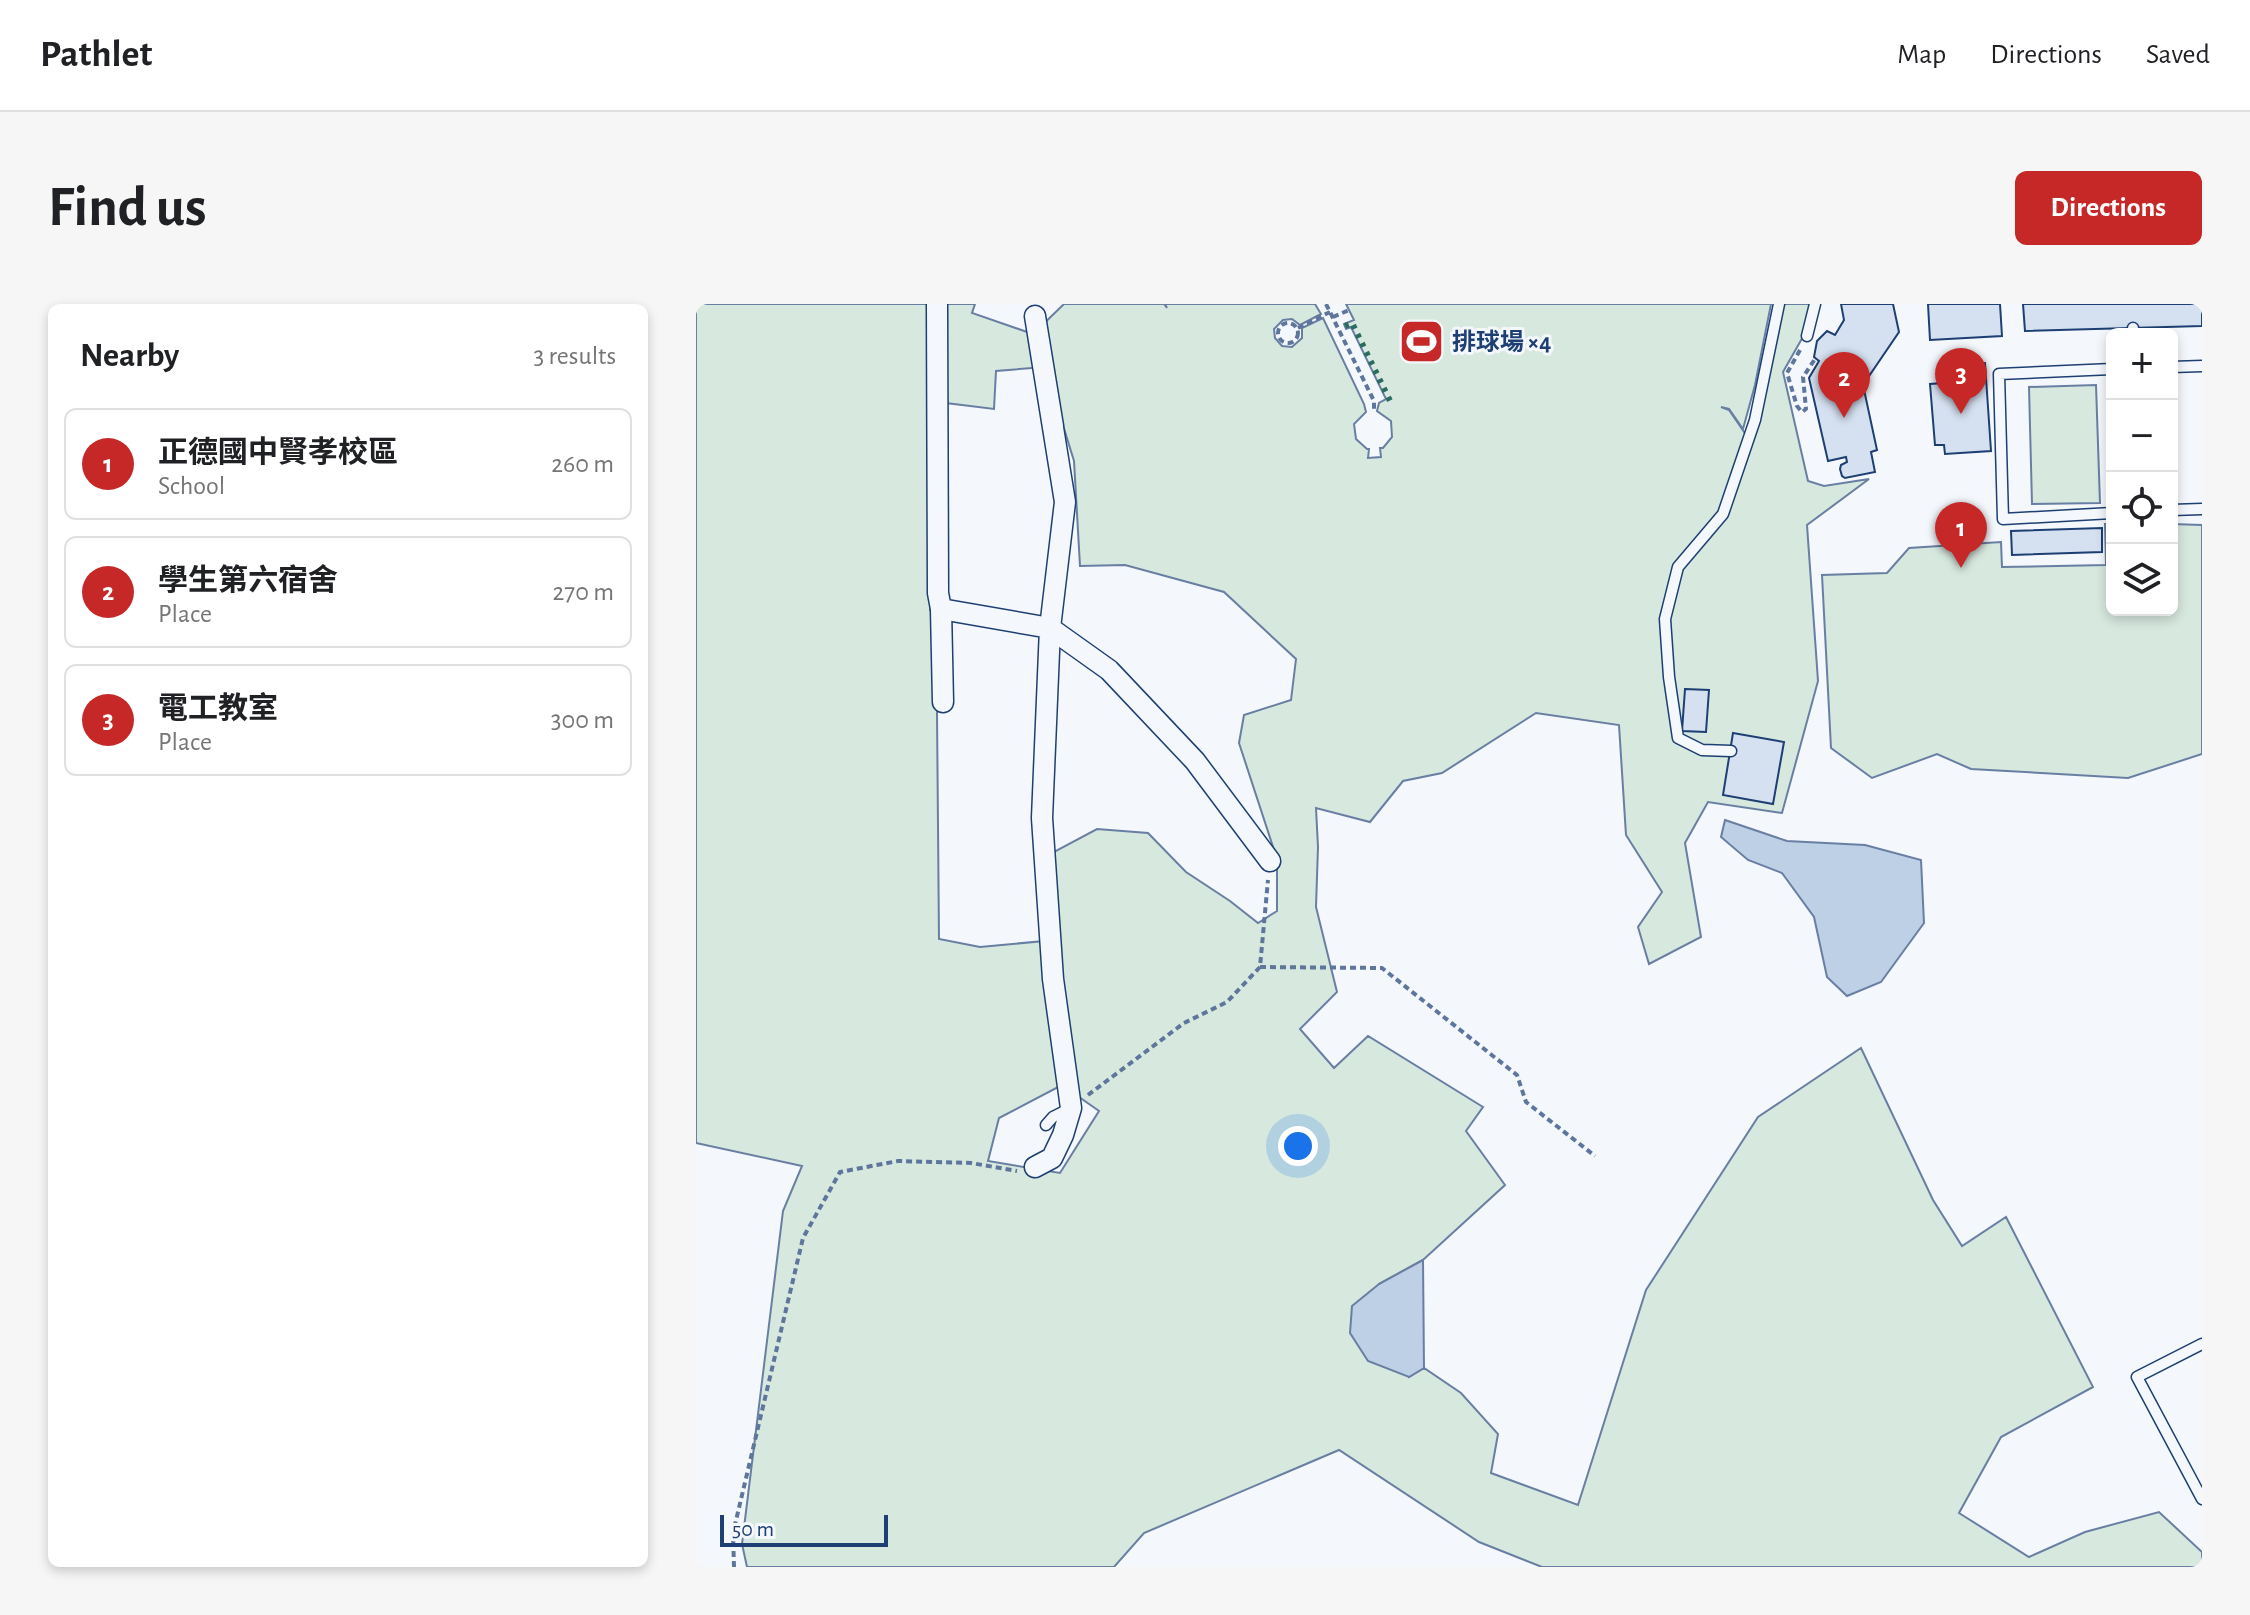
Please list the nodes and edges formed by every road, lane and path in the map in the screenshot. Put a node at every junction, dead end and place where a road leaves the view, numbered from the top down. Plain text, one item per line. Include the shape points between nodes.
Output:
1 (937, 304) edge
2 (1326, 304) edge
3 (1779, 304) edge
4 (1815, 304) edge
5 (1040, 310) edge
6 (1349, 310) dead end
7 (1332, 315) junction
8 (1298, 328) junction
9 (1807, 336) joint
10 (1815, 359) dead end
11 (2202, 366) edge
12 (2178, 367) edge
13 (2106, 369) edge
14 (1374, 411) dead end
15 (1053, 426) dead end
16 (2202, 509) edge
17 (2178, 510) edge
18 (2106, 513) edge
19 (941, 609) junction
20 (1050, 628) junction
21 (943, 702) dead end
22 (1731, 751) dead end
23 (1270, 861) joint
24 (1260, 967) junction
25 (1071, 1108) junction
26 (1046, 1125) dead end
27 (1595, 1156) dead end
28 (1035, 1167) joint
29 (2202, 1344) edge
30 (2202, 1499) edge
31 (734, 1567) edge

1 - 19 street
2 - 7 path
3 - 22 lane via 1755,420 1723,514 1678,567 1665,619 1678,738 1702,750
4 - 9 lane
5 - 15 street
5 - 20 street via 1065,502
6 - 7 path
7 - 8 path
7 - 14 path via 1374,401
8 - 8 path via 1284,323 1280,339 1292,343
9 - 10 path via 1787,373 1802,412 1807,404 1803,377
11 - 12 lane
13 - 18 lane via 1999,374 2003,519
16 - 17 lane
19 - 20 street
19 - 21 street
20 - 23 street via 1120,681 1195,761
20 - 25 street via 1042,818 1053,979
23 - 24 path
24 - 25 path via 1227,1002 1184,1023
24 - 27 path via 1382,968 1517,1075 1526,1102
25 - 26 lane
25 - 28 street via 1052,1158
28 - 31 path via 1016,1171 971,1163 898,1161 840,1172 803,1238 733,1533
29 - 30 lane via 2137,1377

